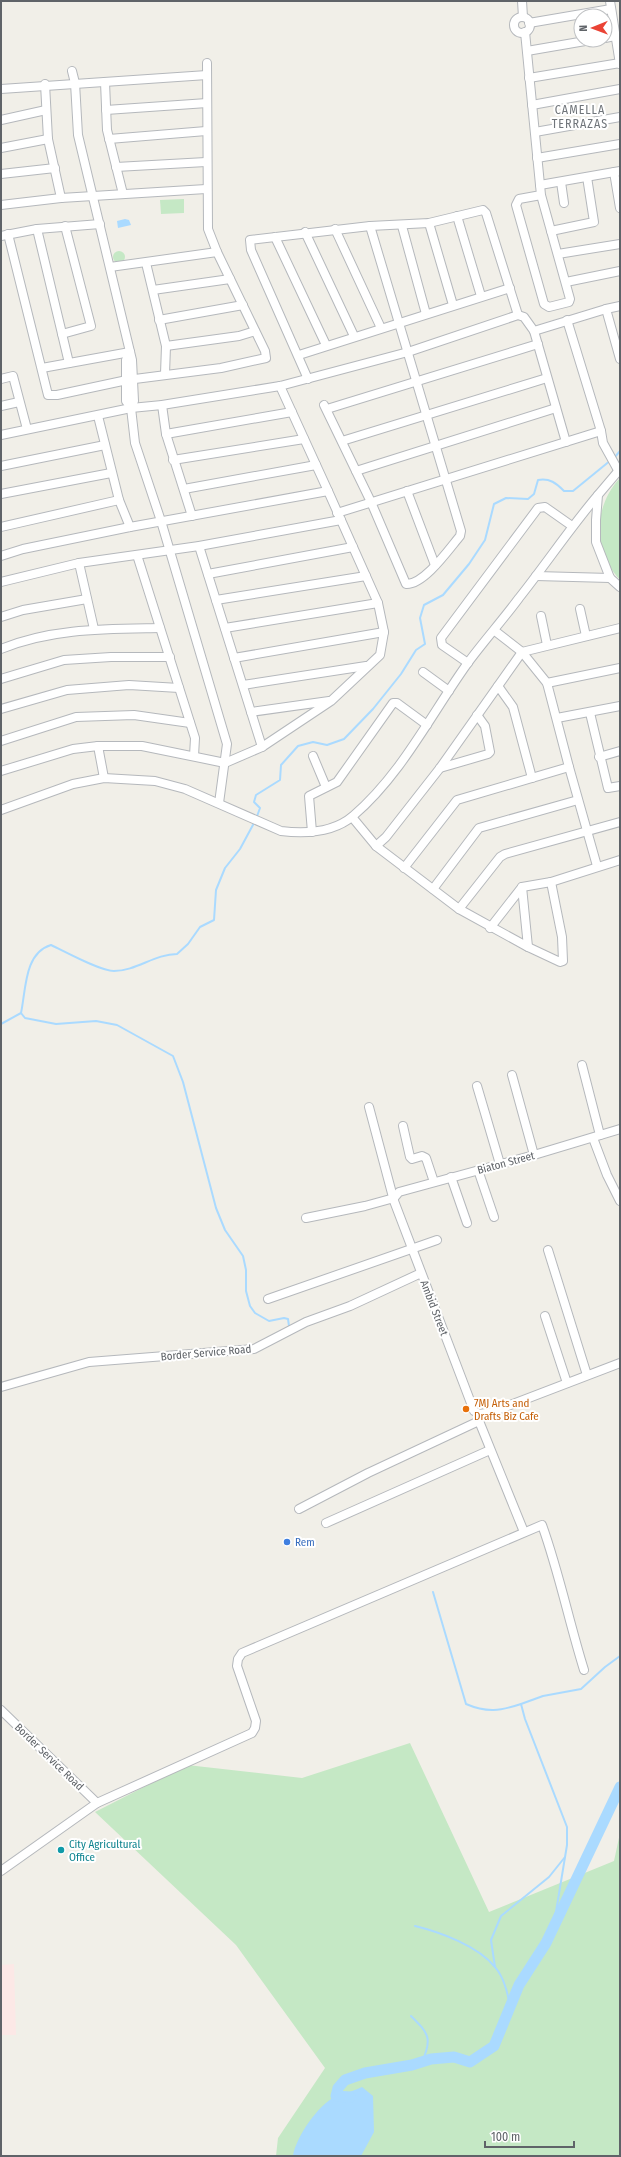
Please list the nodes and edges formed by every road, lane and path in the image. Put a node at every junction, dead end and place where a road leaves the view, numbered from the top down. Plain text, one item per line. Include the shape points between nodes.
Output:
1 (522, 1) edge
2 (610, 5) edge
3 (526, 20) junction
4 (525, 32) junction
5 (615, 36) joint
6 (573, 43) edge
7 (526, 51) junction
8 (207, 63) dead end
9 (620, 64) edge
10 (72, 71) dead end
11 (207, 75) junction
12 (529, 78) junction
13 (105, 82) junction
14 (74, 83) junction
15 (45, 84) junction
16 (1, 89) edge
17 (620, 89) edge
18 (207, 103) junction
19 (532, 105) junction
20 (46, 110) junction
21 (106, 110) junction
22 (620, 117) edge
23 (1, 120) edge
24 (206, 131) junction
25 (535, 132) junction
26 (48, 139) junction
27 (109, 139) junction
28 (620, 144) edge
29 (1, 148) edge
30 (537, 158) junction
31 (206, 162) junction
32 (116, 167) junction
33 (55, 168) junction
34 (617, 172) edge
35 (1, 174) edge
36 (588, 177) junction
37 (561, 182) junction
38 (540, 185) junction
39 (206, 189) junction
40 (123, 194) junction
41 (541, 195) junction
42 (93, 196) junction
43 (61, 198) junction
44 (564, 203) dead end
45 (1, 205) edge
46 (620, 208) edge
47 (457, 216) junction
48 (429, 223) junction
49 (100, 224) junction
50 (65, 226) junction
51 (370, 226) junction
52 (402, 226) junction
53 (37, 229) junction
54 (335, 229) junction
55 (551, 231) junction
56 (305, 232) junction
57 (4, 235) edge
58 (275, 237) junction
59 (620, 244) edge
60 (217, 252) junction
61 (558, 254) junction
62 (146, 263) junction
63 (110, 267) junction
64 (620, 271) edge
65 (230, 279) junction
66 (566, 282) junction
67 (510, 288) junction
68 (153, 290) junction
69 (481, 296) junction
70 (243, 305) junction
71 (453, 305) junction
72 (620, 306) edge
73 (606, 309) junction
74 (426, 314) junction
75 (518, 315) junction
76 (159, 320) junction
77 (567, 320) junction
78 (400, 322) junction
79 (381, 328) junction
80 (255, 331) junction
81 (534, 331) junction
82 (62, 334) junction
83 (354, 336) junction
84 (538, 344) junction
85 (326, 345) junction
86 (166, 346) junction
87 (618, 347) edge
88 (130, 352) junction
89 (408, 352) junction
90 (299, 355) junction
91 (620, 358) edge
92 (70, 363) junction
93 (42, 368) junction
94 (165, 374) junction
95 (547, 378) junction
96 (1, 379) edge
97 (308, 379) junction
98 (129, 380) junction
99 (417, 382) junction
100 (280, 386) junction
101 (19, 402) junction
102 (162, 405) junction
103 (1, 406) edge
104 (131, 408) junction
105 (556, 408) junction
106 (292, 412) junction
107 (426, 415) junction
108 (98, 416) junction
109 (26, 429) junction
110 (601, 431) junction
111 (166, 434) junction
112 (1, 435) edge
113 (304, 439) junction
114 (342, 441) junction
115 (566, 442) junction
116 (105, 445) junction
117 (435, 447) junction
118 (173, 460) junction
119 (316, 465) junction
120 (1, 466) edge
121 (618, 467) edge
122 (356, 471) junction
123 (111, 473) junction
124 (446, 479) junction
125 (184, 489) junction
126 (328, 491) junction
127 (407, 491) junction
128 (1, 494) edge
129 (598, 495) junction
130 (119, 500) junction
131 (371, 502) junction
132 (192, 516) junction
133 (339, 516) junction
134 (161, 521) junction
135 (572, 526) junction
136 (1, 527) edge
137 (130, 527) junction
138 (199, 546) junction
139 (353, 547) junction
140 (168, 550) junction
141 (137, 554) junction
142 (1, 556) edge
143 (79, 563) junction
144 (436, 565) junction
145 (208, 574) junction
146 (366, 576) junction
147 (536, 576) junction
148 (610, 578) junction
149 (1, 582) edge
150 (620, 587) edge
151 (87, 598) junction
152 (216, 600) junction
153 (378, 603) junction
154 (580, 610) dead end
155 (541, 616) dead end
156 (1, 617) edge
157 (160, 628) junction
158 (225, 628) junction
159 (620, 628) edge
160 (94, 629) junction
161 (495, 631) junction
162 (384, 632) junction
163 (586, 636) junction
164 (547, 645) junction
165 (1, 649) edge
166 (522, 652) junction
167 (170, 657) junction
168 (234, 658) junction
169 (468, 663) junction
170 (366, 666) junction
171 (620, 668) edge
172 (423, 672) dead end
173 (1, 680) edge
174 (547, 683) junction
175 (242, 685) junction
176 (498, 686) junction
177 (180, 688) junction
178 (449, 690) junction
179 (330, 701) junction
180 (620, 706) edge
181 (1, 709) edge
182 (251, 712) junction
183 (590, 713) junction
184 (477, 715) junction
185 (557, 718) junction
186 (190, 723) junction
187 (427, 725) junction
188 (1, 741) edge
189 (98, 746) junction
190 (262, 747) junction
191 (620, 751) edge
192 (194, 756) junction
193 (313, 756) dead end
194 (599, 757) junction
195 (225, 763) junction
196 (570, 767) junction
197 (440, 768) junction
198 (1, 771) edge
199 (104, 778) junction
200 (532, 778) junction
201 (620, 786) edge
202 (326, 787) junction
203 (578, 800) junction
204 (219, 803) junction
205 (1, 810) edge
206 (352, 817) junction
207 (620, 822) edge
208 (312, 832) junction
209 (587, 832) junction
210 (376, 846) junction
211 (620, 860) edge
212 (597, 866) junction
213 (404, 868) junction
214 (551, 882) junction
215 (522, 887) junction
216 (433, 889) junction
217 (459, 909) junction
218 (490, 928) junction
219 (528, 947) junction
220 (582, 1065) dead end
221 (512, 1074) dead end
222 (477, 1086) dead end
223 (370, 1108) dead end
224 (402, 1126) dead end
225 (620, 1130) edge
226 (596, 1137) junction
227 (534, 1156) junction
228 (500, 1164) junction
229 (478, 1170) junction
230 (451, 1177) junction
231 (434, 1182) junction
232 (394, 1198) junction
233 (620, 1201) edge
234 (494, 1216) dead end
235 (306, 1218) dead end
236 (467, 1223) dead end
237 (436, 1240) dead end
238 (411, 1248) junction
239 (548, 1250) dead end
240 (421, 1273) junction
241 (268, 1299) dead end
242 (545, 1316) dead end
243 (620, 1363) edge
244 (588, 1375) junction
245 (567, 1383) junction
246 (1, 1387) edge
247 (479, 1418) junction
248 (490, 1450) junction
249 (299, 1509) dead end
250 (326, 1523) dead end
251 (524, 1532) junction
252 (584, 1670) dead end
253 (1, 1710) edge
254 (97, 1803) junction
255 (1, 1871) edge

1 - 3 street
2 - 3 street
2 - 5 street
3 - 4 street via 528,30
3 - 4 street via 517,19 514,28 518,32
4 - 7 street
5 - 9 street
6 - 7 street
7 - 12 street
8 - 11 street
9 - 12 street
10 - 14 street
11 - 13 street
11 - 18 street
12 - 19 street
13 - 14 street
13 - 21 street
14 - 15 street
14 - 42 street via 78,135
15 - 16 street
15 - 20 street
17 - 19 street
18 - 21 street
18 - 24 street
19 - 25 street
20 - 23 street
20 - 26 street
21 - 27 street
22 - 25 street
24 - 27 street
24 - 31 street
25 - 30 street
26 - 29 street
26 - 33 street
27 - 32 street
28 - 30 street
30 - 38 street
31 - 32 street
31 - 39 street
32 - 40 street
33 - 35 street
33 - 43 street
34 - 36 street
34 - 46 street
36 - 37 street
36 - 55 street via 594,222
37 - 38 street
37 - 44 street
38 - 41 street
39 - 40 street
39 - 60 street via 208,229
40 - 42 street
41 - 55 street
41 - 66 street via 519,199 516,205 546,306 569,302
42 - 43 street
42 - 49 street
43 - 45 street
47 - 48 street
47 - 67 street via 480,210 486,213
47 - 69 street
48 - 52 street
48 - 71 street
49 - 50 street
49 - 63 street
50 - 53 street
50 - 82 street via 90,326
51 - 52 street
51 - 54 street
51 - 78 street
52 - 74 street
53 - 57 street
53 - 82 street
54 - 56 street
54 - 79 street
55 - 61 street
56 - 58 street
56 - 83 street
57 - 93 street
58 - 85 street
58 - 90 street via 250,240 251,250
59 - 61 street
60 - 62 street
60 - 65 street
61 - 66 street
62 - 63 street
62 - 68 street
63 - 88 street
64 - 66 street
65 - 68 street
65 - 70 street
67 - 69 street
67 - 75 street
68 - 76 street
69 - 71 street
70 - 76 street
70 - 80 street
71 - 74 street
72 - 73 street
73 - 77 street
73 - 87 street
74 - 78 street
75 - 81 street via 524,317
75 - 89 street
76 - 86 street
77 - 81 street
77 - 110 street
78 - 79 street
78 - 89 street
79 - 83 street
80 - 86 street via 239,336
80 - 94 street via 265,351 266,358 262,360 221,368
81 - 84 street
82 - 92 street
83 - 85 street
84 - 95 street
84 - 99 street
85 - 90 street
86 - 94 street
87 - 91 street
88 - 92 street
88 - 98 street
89 - 97 street
89 - 99 street
90 - 97 street
92 - 93 street
93 - 98 street via 48,395 52,396
94 - 98 street
95 - 105 street
95 - 107 street
96 - 101 street via 13,376
97 - 100 street
98 - 104 street via 134,401
99 - 107 street
99 - 114 street via 326,407
100 - 102 street
100 - 106 street
101 - 103 street
101 - 109 street
102 - 104 street
102 - 111 street
104 - 108 street
104 - 134 street via 135,443
105 - 115 street
105 - 117 street
106 - 111 street
106 - 113 street
107 - 114 street
107 - 117 street
108 - 109 street
108 - 116 street
109 - 112 street
110 - 115 street
110 - 121 street via 603,444
111 - 118 street
113 - 118 street
113 - 119 street
114 - 122 street
115 - 124 street
116 - 120 street
116 - 123 street
117 - 122 street
117 - 124 street
118 - 125 street
119 - 125 street
119 - 126 street
121 - 129 street
122 - 131 street
123 - 128 street
123 - 130 street
124 - 127 street
124 - 144 street via 461,531 460,536
125 - 132 street
126 - 132 street
126 - 133 street
127 - 131 street
127 - 144 street
129 - 135 street
129 - 148 street via 596,542
130 - 136 street
130 - 137 street
131 - 133 street
131 - 144 street via 406,584 419,581
132 - 134 street
133 - 138 street
133 - 139 street
134 - 137 street
134 - 140 street
135 - 147 street
135 - 169 street via 545,507 538,508 441,638 442,645
137 - 142 street via 23,549
138 - 140 street
138 - 145 street
139 - 145 street
139 - 146 street
140 - 141 street
140 - 195 street via 227,744
141 - 143 street
141 - 157 street
143 - 149 street
143 - 151 street
145 - 152 street
146 - 152 street
146 - 153 street
147 - 148 street
147 - 161 street
148 - 150 street
151 - 156 street via 23,610
151 - 160 street
152 - 158 street
153 - 158 street
153 - 162 street
154 - 163 street
155 - 164 street
157 - 160 street
157 - 167 street
158 - 168 street
159 - 163 street
160 - 165 street via 47,636
161 - 166 street
161 - 169 street
162 - 168 street
162 - 170 street via 382,651
163 - 164 street
164 - 166 street
166 - 174 street
166 - 176 street
167 - 173 street via 64,660
167 - 177 street
168 - 175 street
169 - 178 street
170 - 175 street
170 - 179 street
171 - 174 street
172 - 178 street
174 - 185 street
175 - 182 street
176 - 184 street
176 - 200 street via 513,707
177 - 181 street via 129,685 67,690
177 - 186 street
178 - 187 street
179 - 182 street
179 - 190 street
180 - 183 street
182 - 190 street
183 - 185 street
183 - 194 street
184 - 197 street
184 - 197 street via 485,726 490,752
185 - 196 street
186 - 188 street via 134,715 76,717
186 - 192 street via 195,738
187 - 202 street via 397,703 393,703 337,782
187 - 206 street via 394,774
189 - 192 street via 142,746
189 - 198 street via 74,749
189 - 199 street
190 - 195 street
191 - 194 street
192 - 195 street
193 - 202 street
194 - 201 street via 608,788
195 - 204 street
196 - 200 street
196 - 203 street
197 - 210 street via 386,837
199 - 204 street via 163,782
199 - 205 street via 73,784
200 - 213 street via 457,800
202 - 208 street via 309,796
203 - 209 street
203 - 216 street via 479,828
204 - 208 street via 281,831
206 - 208 street via 332,829
206 - 210 street
207 - 209 street
209 - 212 street
209 - 217 street via 500,857
210 - 213 street
211 - 212 street
212 - 214 street
213 - 216 street
214 - 215 street
214 - 219 street via 562,937 563,962
215 - 218 street
215 - 219 street
216 - 217 street
217 - 218 street
218 - 219 street
220 - 226 street
221 - 227 street
222 - 228 street
223 - 232 street, Ambid Street
224 - 231 street via 410,1157 426,1158
225 - 226 street, Biaton Street
226 - 227 street, Biaton Street
226 - 233 street via 607,1175
227 - 228 street, Biaton Street
228 - 229 street, Biaton Street
229 - 230 street, Biaton Street
229 - 234 street
230 - 231 street, Biaton Street
230 - 236 street
231 - 232 street, Biaton Street via 399,1192
232 - 235 street, Biaton Street
232 - 238 street, Ambid Street
237 - 238 street
238 - 240 street, Ambid Street
238 - 241 street
239 - 244 street
240 - 246 street, Border Service Road via 350,1306 306,1322 254,1349 89,1362
240 - 247 street, Ambid Street via 474,1411
242 - 245 street
243 - 244 street
244 - 245 street
245 - 247 street
247 - 248 street, Ambid Street
247 - 249 street
248 - 250 street
248 - 251 street, Ambid Street
251 - 252 street via 542,1525
251 - 254 street via 242,1653 237,1666 256,1721 252,1733
253 - 254 street, Border Service Road
254 - 255 street

